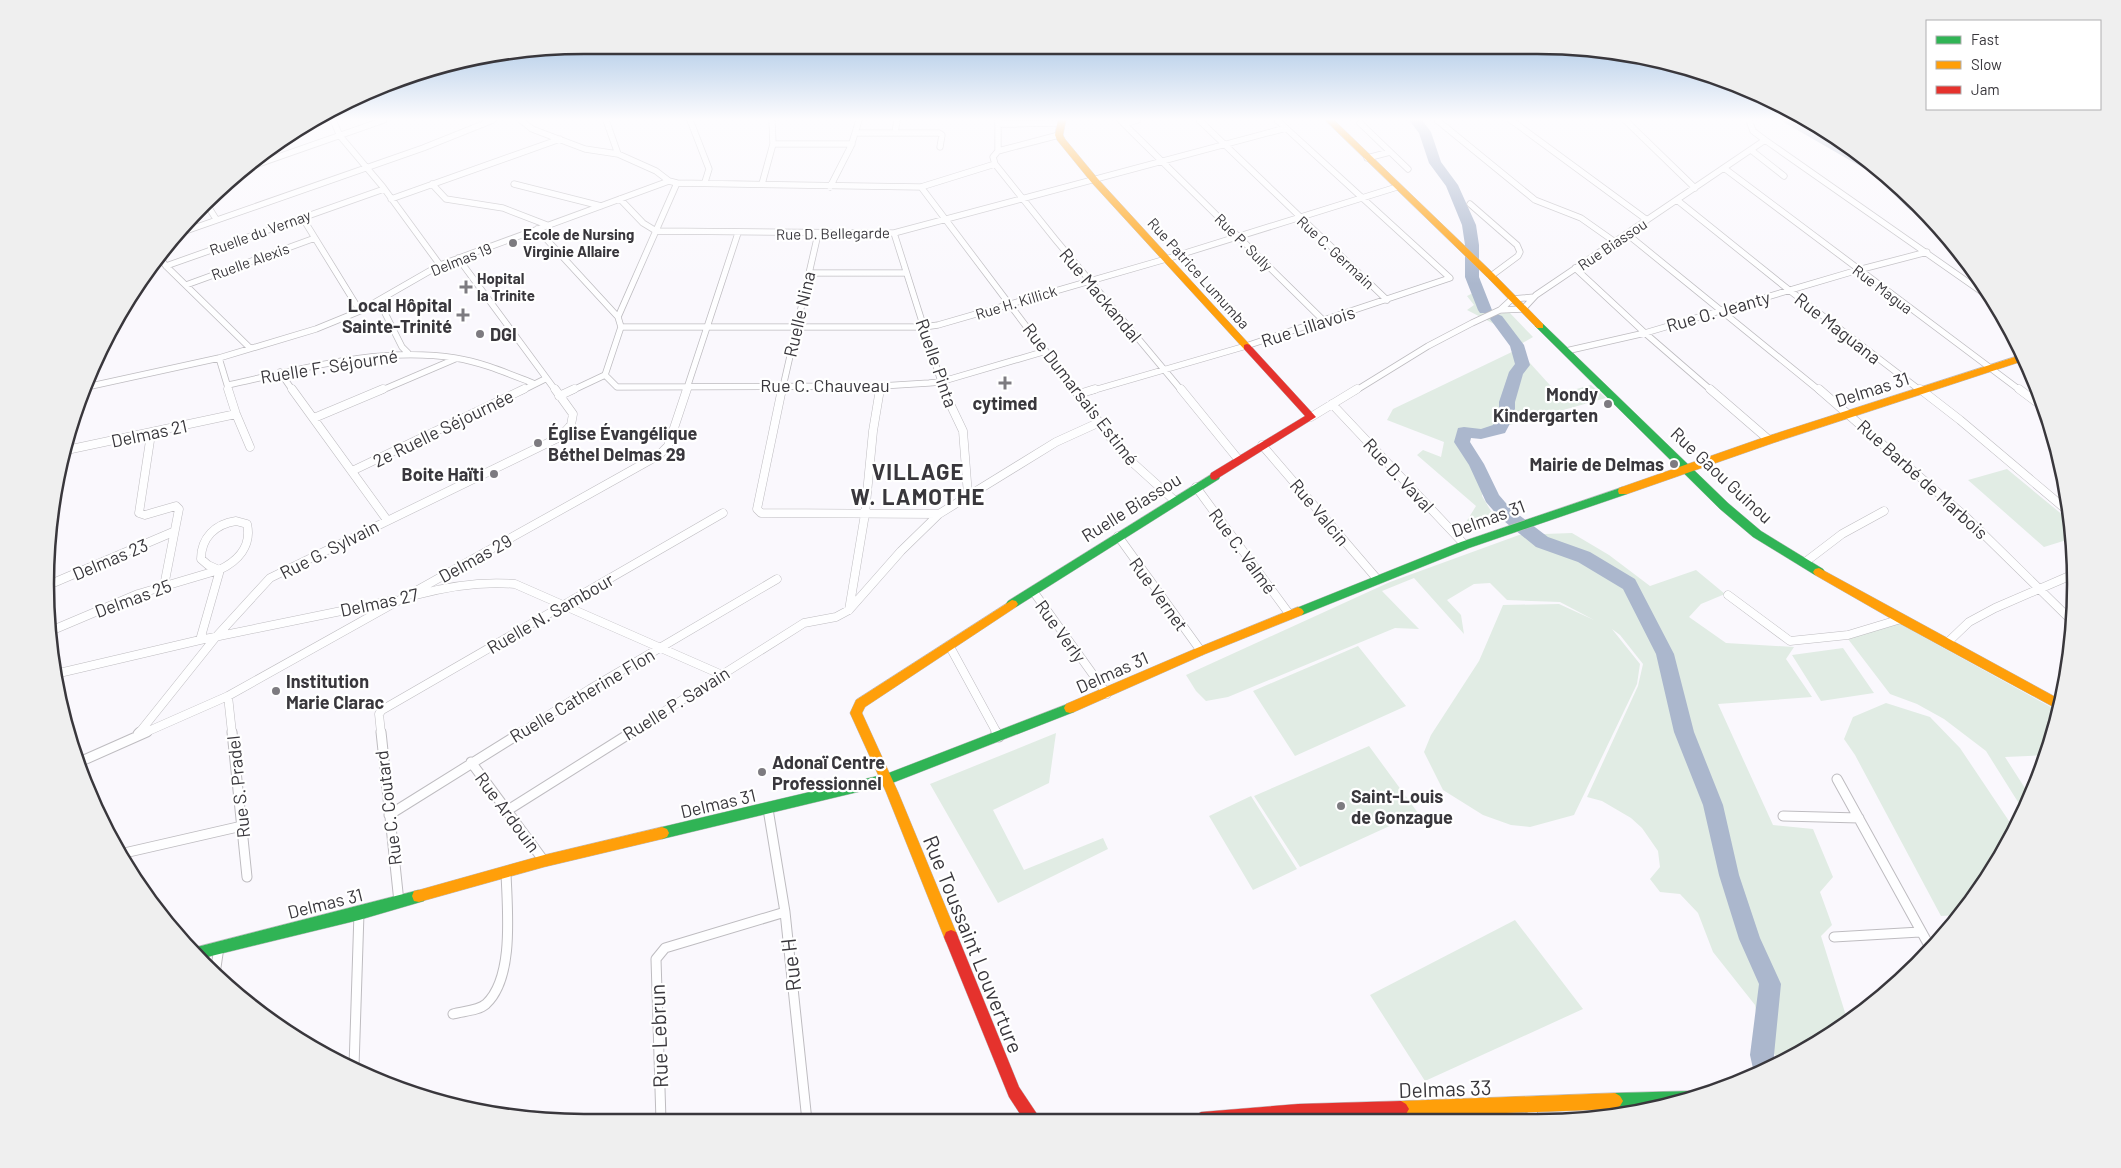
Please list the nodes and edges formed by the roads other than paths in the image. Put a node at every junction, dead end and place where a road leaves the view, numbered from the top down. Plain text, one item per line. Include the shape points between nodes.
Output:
1 (348, 175) edge
2 (372, 175) edge
3 (459, 175) edge
4 (661, 175) edge
5 (707, 175) edge
6 (765, 175) edge
7 (837, 175) edge
8 (960, 175) edge
9 (1003, 175) edge
10 (1090, 175) edge
11 (1118, 175) edge
12 (1175, 175) edge
13 (1255, 175) edge
14 (1336, 175) edge
15 (1384, 175) edge
16 (1504, 175) edge
17 (1585, 175) edge
18 (1681, 175) edge
19 (1715, 175) edge
20 (1733, 175) edge
21 (1815, 175) edge
22 (669, 181) junction
23 (1095, 181) junction
24 (705, 182) junction
25 (677, 183) junction
26 (432, 184) junction
27 (514, 184) dead end
28 (762, 184) junction
29 (921, 186) junction
30 (1397, 187) junction
31 (830, 188) junction
32 (1695, 188) junction
33 (384, 189) junction
34 (391, 198) junction
35 (1362, 198) junction
36 (620, 199) junction
37 (1022, 200) junction
38 (1677, 200) junction
39 (1470, 204) dead end
40 (601, 206) junction
41 (209, 209) edge
42 (1298, 216) junction
43 (302, 217) junction
44 (216, 219) junction
45 (948, 220) junction
46 (1647, 220) junction
47 (547, 225) junction
48 (191, 228) edge
49 (537, 229) junction
50 (656, 231) junction
51 (738, 233) junction
52 (894, 233) junction
53 (818, 234) junction
54 (1627, 234) junction
55 (1237, 235) junction
56 (315, 238) junction
57 (1615, 242) junction
58 (1927, 252) junction
59 (458, 258) junction
60 (1166, 259) junction
61 (163, 261) edge
62 (440, 265) junction
63 (166, 266) junction
64 (1575, 268) junction
65 (1858, 270) junction
66 (1487, 272) junction
67 (809, 273) junction
68 (906, 273) junction
69 (1088, 281) junction
70 (186, 285) junction
71 (1978, 289) edge
72 (1789, 290) junction
73 (1534, 296) junction
74 (1512, 299) junction
75 (1388, 300) junction
76 (379, 301) junction
77 (1010, 305) junction
78 (1523, 309) junction
79 (1500, 310) junction
80 (1721, 310) junction
81 (360, 311) junction
82 (618, 317) junction
83 (1324, 321) junction
84 (621, 327) junction
85 (795, 327) junction
86 (924, 327) junction
87 (707, 328) junction
88 (1645, 333) junction
89 (1246, 346) junction
90 (250, 348) junction
91 (1046, 351) junction
92 (1566, 351) junction
93 (408, 353) junction
94 (219, 358) junction
95 (456, 358) junction
96 (2017, 358) edge
97 (1990, 368) junction
98 (1166, 370) junction
99 (280, 372) junction
100 (605, 375) junction
101 (545, 379) junction
102 (940, 382) junction
103 (535, 384) junction
104 (228, 385) junction
105 (688, 385) junction
106 (783, 385) junction
107 (92, 386) edge
108 (881, 386) junction
109 (1921, 392) junction
110 (1079, 394) junction
111 (558, 396) junction
112 (2034, 399) edge
113 (1332, 404) junction
114 (236, 414) junction
115 (1850, 414) junction
116 (1311, 416) junction
117 (314, 418) junction
118 (1100, 422) junction
119 (151, 434) junction
120 (1769, 440) junction
121 (1262, 444) junction
122 (250, 447) dead end
123 (71, 450) edge
124 (1238, 459) junction
125 (1686, 469) junction
126 (352, 471) junction
127 (1196, 487) junction
128 (968, 495) junction
129 (1174, 500) junction
130 (2061, 506) edge
131 (1884, 511) dead end
132 (723, 513) dead end
133 (865, 514) junction
134 (939, 514) junction
135 (387, 520) junction
136 (174, 532) junction
137 (1118, 536) junction
138 (1465, 545) junction
139 (1804, 563) junction
140 (220, 570) junction
141 (2067, 577) edge
142 (777, 579) dead end
143 (1378, 580) junction
144 (54, 583) edge
145 (164, 586) junction
146 (2041, 588) junction
147 (1033, 591) junction
148 (1728, 595) dead end
149 (401, 599) junction
150 (565, 605) junction
151 (849, 610) junction
152 (1290, 615) junction
153 (2066, 615) edge
154 (1901, 619) junction
155 (56, 629) edge
156 (215, 638) junction
157 (200, 640) junction
158 (1947, 643) junction
159 (949, 645) junction
160 (660, 648) junction
161 (1201, 651) junction
162 (61, 672) edge
163 (720, 674) junction
164 (1107, 694) junction
165 (228, 696) junction
166 (2054, 701) edge
167 (379, 714) joint
168 (137, 736) junction
169 (999, 737) junction
170 (84, 760) edge
171 (471, 762) junction
172 (887, 779) junction
173 (1837, 779) dead end
174 (768, 809) junction
175 (508, 810) junction
176 (389, 815) junction
177 (1783, 816) dead end
178 (1859, 818) junction
179 (242, 826) junction
180 (127, 852) edge
181 (544, 861) junction
182 (506, 872) junction
183 (248, 878) dead end
184 (399, 902) junction
185 (785, 912) junction
186 (359, 913) junction
187 (1920, 932) junction
188 (1834, 937) dead end
189 (1927, 943) edge
190 (219, 947) junction
191 (202, 951) edge
192 (216, 966) edge
193 (453, 1014) dead end
194 (354, 1062) edge
195 (1652, 1101) edge
196 (1530, 1103) junction
197 (661, 1114) edge
198 (806, 1114) edge
199 (1028, 1114) edge
200 (1345, 1114) edge
201 (1533, 1114) edge

1 - 44 street
2 - 33 street
3 - 26 street
4 - 22 street
5 - 24 street
6 - 28 street
7 - 31 street
8 - 29 street
9 - 37 street, Rue Mackandal
10 - 23 street, Rue Patrice Lumumba
11 - 23 street, Rue D. Bellegarde
12 - 55 street, Rue P. Sully
13 - 42 street, Rue C. Germain
14 - 35 street
15 - 30 street, Rue Gaou Guinou
16 - 57 street via 1535,200 1581,218
17 - 46 street
18 - 32 street
19 - 32 street, Rue Biassou
20 - 65 street, Rue Magua
21 - 58 street
22 - 25 street
22 - 36 street, Delmas 19
23 - 37 street, Rue D. Bellegarde
23 - 60 street, Rue Patrice Lumumba
24 - 25 street
24 - 28 street
25 - 50 street
26 - 34 street
26 - 47 street via 446,199 502,208
27 - 40 street
28 - 31 street
29 - 31 street
29 - 45 street, Rue Dumarsais Estimé
30 - 35 street, Rue H. Killick
30 - 66 street, Rue Gaou Guinou
32 - 38 street, Rue Biassou
33 - 34 street
33 - 43 street, Ruelle du Vernay
34 - 62 street
35 - 42 street, Rue H. Killick
35 - 75 street, Rue Lillavois via 1450,278
36 - 40 street, Delmas 19
36 - 50 street via 643,223
37 - 45 street, Rue D. Bellegarde
37 - 69 street, Rue Mackandal
38 - 46 street, Rue Biassou
38 - 72 street, Rue Maguana
39 - 66 street via 1519,249 1518,256
40 - 47 street, Delmas 19
41 - 44 street
42 - 55 street, Rue H. Killick
42 - 75 street, Rue C. Germain
43 - 56 street
43 - 63 street, Ruelle du Vernay
44 - 48 street
45 - 52 street, Rue D. Bellegarde
45 - 77 street, Rue Dumarsais Estimé
46 - 54 street, Rue Biassou
47 - 49 street, Delmas 19
49 - 59 street, Delmas 19
49 - 82 street
50 - 51 street, Rue D. Bellegarde
50 - 82 street
51 - 53 street, Rue D. Bellegarde
51 - 87 street, Delmas 29
52 - 53 street, Rue D. Bellegarde
52 - 68 street, Ruelle Pinta
53 - 67 street, Ruelle Nina
54 - 57 street, Rue Biassou
54 - 80 street, Rue Barbé de Marbois
55 - 60 street, Rue H. Killick
55 - 83 street, Rue P. Sully
56 - 70 street, Ruelle Alexis
56 - 81 street
57 - 64 street, Rue Biassou
58 - 65 street, Rue O. Jeanty
58 - 71 street
59 - 62 street, Delmas 19
59 - 101 street
60 - 69 street, Rue H. Killick
60 - 89 street, Rue Patrice Lumumba
61 - 63 street
62 - 76 street, Delmas 19
63 - 70 street
64 - 73 street, Rue Biassou
64 - 88 street
65 - 72 street, Rue O. Jeanty
65 - 97 street, Rue Magua
66 - 74 street, Rue Gaou Guinou
67 - 68 street
67 - 85 street, Ruelle Nina
68 - 86 street, Ruelle Pinta
69 - 77 street, Rue H. Killick
69 - 98 street, Rue Mackandal
70 - 90 street
72 - 80 street, Rue O. Jeanty
72 - 109 street, Rue Maguana
73 - 74 street, Rue Biassou
73 - 78 street, Rue Biassou
74 - 78 street, Rue Gaou Guinou
74 - 79 street
75 - 83 street, Rue Lillavois
76 - 81 street, Delmas 19
76 - 93 street
77 - 86 street, Rue H. Killick
77 - 91 street, Rue Dumarsais Estimé
78 - 79 street
78 - 92 street, Rue Gaou Guinou
79 - 113 street, Ruelle Biassou via 1428,346
80 - 88 street, Rue O. Jeanty
80 - 115 street, Rue Barbé de Marbois
81 - 90 street, Delmas 19 via 316,329
82 - 84 street
83 - 89 street, Rue Lillavois
84 - 87 street, Rue H. Killick
84 - 100 street
85 - 86 street, Rue H. Killick
85 - 87 street, Rue H. Killick
85 - 106 street, Ruelle Nina
86 - 102 street, Ruelle Pinta
87 - 105 street, Delmas 29
88 - 92 street, Rue O. Jeanty
88 - 120 street
89 - 98 street, Rue Lillavois
89 - 116 street, Rue Patrice Lumumba
90 - 94 street, Delmas 19
91 - 102 street, Rue C. Chauveau
91 - 110 street, Rue Dumarsais Estimé
92 - 125 street, Rue Gaou Guinou
93 - 95 street, Ruelle F. Séjourné
93 - 99 street, Ruelle F. Séjourné
94 - 104 street
94 - 107 street, Delmas 19
95 - 103 street, Ruelle F. Séjourné
95 - 117 street
96 - 97 street, Delmas 31
97 - 109 street, Delmas 31
97 - 112 street, Rue Magua
98 - 110 street, Rue Lillavois
98 - 124 street, Rue Mackandal
99 - 104 street, Ruelle F. Séjourné
99 - 117 street
100 - 105 street, Rue C. Chauveau via 617,387
100 - 111 street
101 - 103 street
101 - 111 street
102 - 108 street, Rue C. Chauveau
102 - 128 street, Ruelle Pinta via 962,431
103 - 126 street, 2e Ruelle Séjournée
104 - 114 street
105 - 106 street, Rue C. Chauveau
105 - 149 street, Delmas 29 via 668,446 658,455
106 - 108 street, Rue C. Chauveau
106 - 133 street, Ruelle Nina via 758,511
108 - 133 street
109 - 115 street, Delmas 31
109 - 130 street, Rue Maguana via 1960,420
110 - 118 street, Rue Dumarsais Estimé
111 - 135 street, Rue G. Sylvain via 573,414 571,425 560,437
113 - 116 street, Ruelle Biassou
113 - 138 street, Rue D. Vaval
114 - 119 street, Delmas 21
114 - 122 street
115 - 120 street, Delmas 31
115 - 146 street, Rue Barbé de Marbois via 1901,457
116 - 121 street, Ruelle Biassou
117 - 126 street
118 - 128 street via 1056,442
118 - 129 street, Rue Dumarsais Estimé via 1122,453
119 - 123 street, Delmas 21
119 - 136 street via 139,513 145,515 178,507
120 - 125 street, Delmas 31
121 - 124 street, Ruelle Biassou
121 - 143 street, Rue Valcin
124 - 127 street, Ruelle Biassou
125 - 138 street, Delmas 31
125 - 139 street, Rue Gaou Guinou via 1757,534
126 - 135 street
127 - 129 street, Ruelle Biassou
127 - 152 street, Rue C. Valmé
128 - 134 street
129 - 137 street, Ruelle Biassou
131 - 139 street via 1829,540
132 - 150 street, Ruelle N. Sambour
133 - 134 street
133 - 151 street
134 - 151 street
135 - 156 street, Rue G. Sylvain via 270,578
136 - 144 street, Delmas 23
136 - 145 street
137 - 147 street, Ruelle Biassou
137 - 161 street, Rue Vernet
138 - 143 street, Delmas 31
139 - 154 street, Rue Gaou Guinou
140 - 140 street via 238,558 246,547 249,531 247,524 240,520 227,522 204,540 201,559
140 - 145 street, Delmas 25
140 - 157 street
141 - 146 street
142 - 160 street, Ruelle Catherine Flon
143 - 152 street, Delmas 31
145 - 155 street, Delmas 25
146 - 153 street, Rue Barbé de Marbois
146 - 158 street via 1969,622
147 - 159 street, Ruelle Biassou
147 - 164 street, Rue Verly
148 - 154 street via 1790,641 1848,635
149 - 150 street, Delmas 27 via 452,585 500,582 515,584
149 - 156 street, Delmas 27
149 - 165 street, Delmas 29
150 - 160 street, Delmas 27
150 - 167 street, Ruelle N. Sambour
151 - 163 street, Ruelle P. Savain via 836,617 804,623
152 - 161 street, Delmas 31
154 - 158 street, Rue Gaou Guinou
156 - 157 street, Delmas 27
156 - 168 street, Rue G. Sylvain
157 - 162 street, Delmas 27
158 - 166 street, Rue Gaou Guinou
159 - 169 street
159 - 172 street, Ruelle Biassou via 856,709
160 - 163 street, Delmas 27
160 - 171 street, Ruelle Catherine Flon
161 - 164 street, Delmas 31
163 - 175 street, Ruelle P. Savain
164 - 169 street, Delmas 31 via 1070,713
165 - 168 street, Delmas 29
165 - 179 street, Rue S. Pradel
167 - 176 street, Rue C. Coutard
168 - 170 street, Delmas 29
169 - 172 street, Delmas 31
171 - 175 street, Rue Ardouin
171 - 176 street, Ruelle Catherine Flon
172 - 174 street, Delmas 31
172 - 199 street, Rue Toussaint Louverture via 1014,1092
173 - 178 street
174 - 181 street, Delmas 31
174 - 185 street, Rue H
175 - 181 street, Rue Ardouin
176 - 184 street, Rue C. Coutard
177 - 178 street
178 - 187 street
179 - 180 street
179 - 183 street, Rue S. Pradel
181 - 182 street, Delmas 31
182 - 184 street, Delmas 31
182 - 193 street via 506,942 496,993 485,1005
184 - 186 street, Delmas 31
185 - 197 street, Rue Lebrun via 660,952 656,959
185 - 198 street, Rue H
186 - 190 street, Delmas 31
186 - 194 street
187 - 188 street
187 - 189 street
190 - 191 street, Delmas 31
190 - 192 street
195 - 196 street, Delmas 33
196 - 200 street, Delmas 33
196 - 201 street

